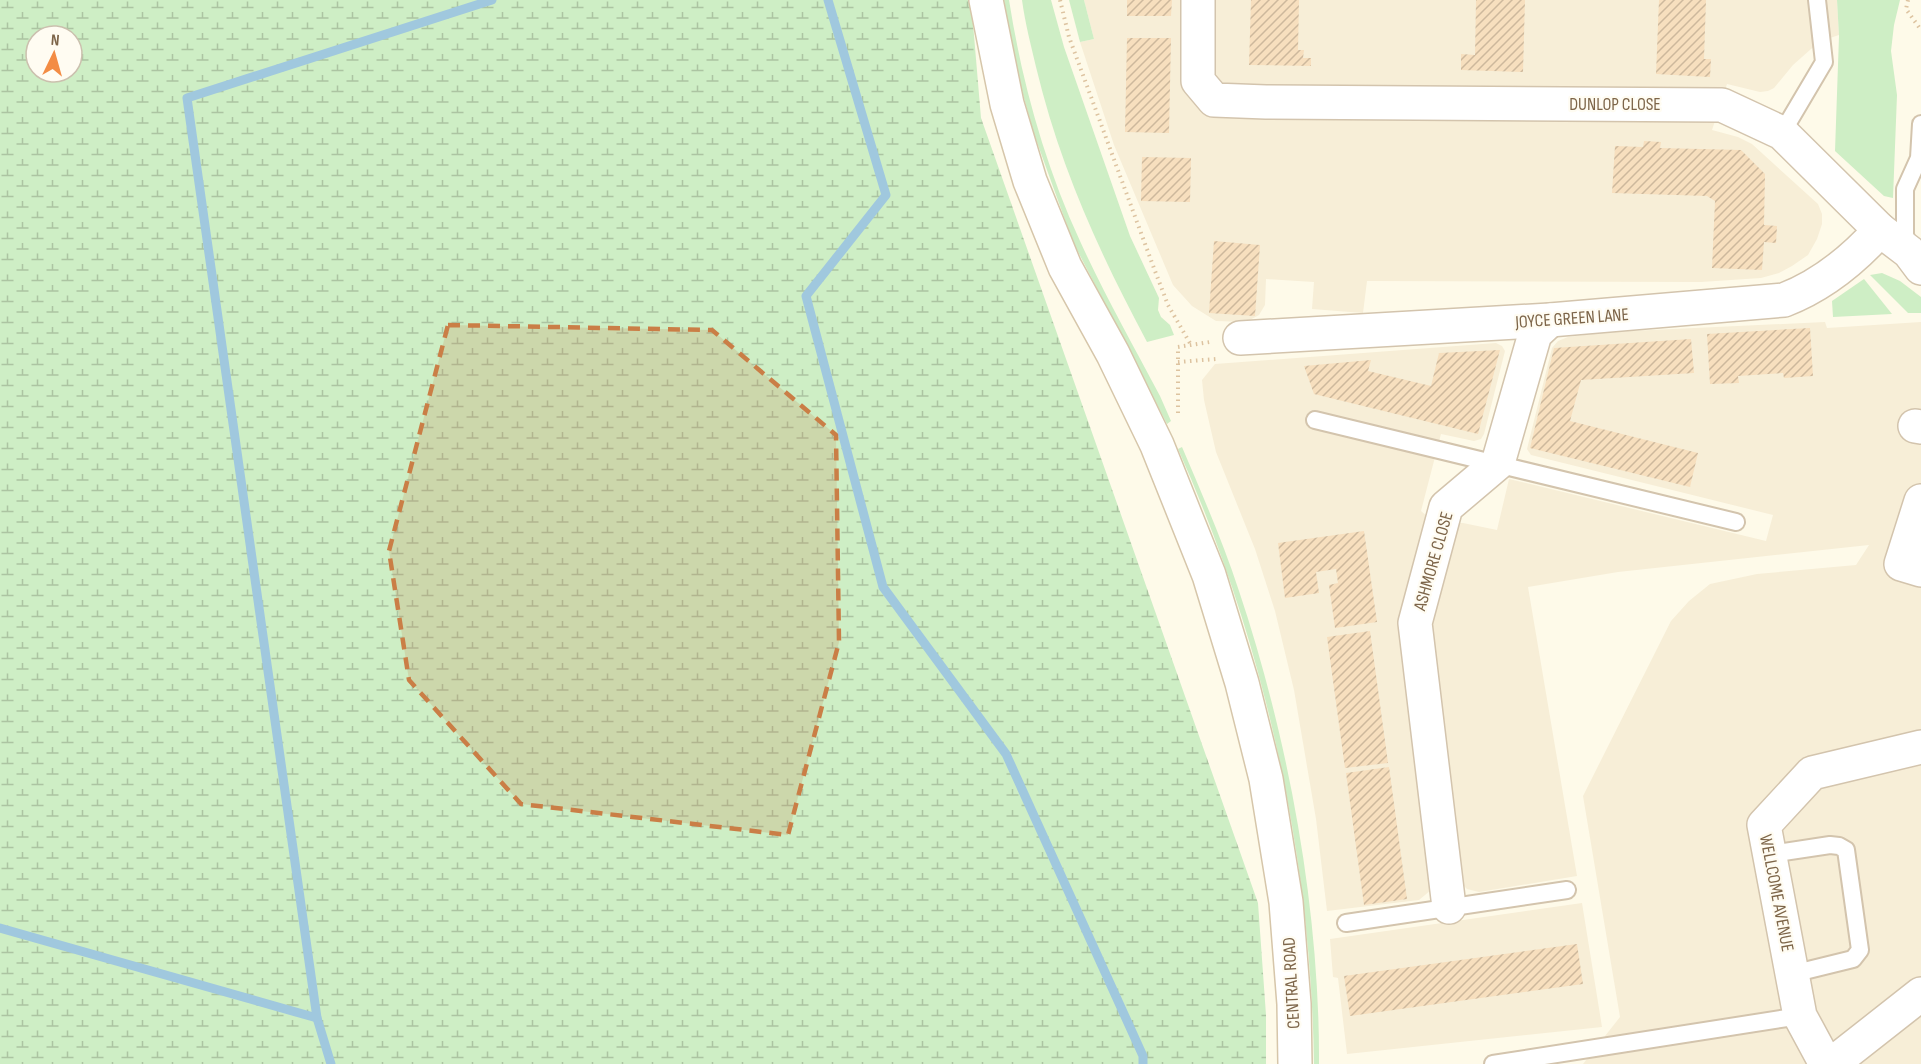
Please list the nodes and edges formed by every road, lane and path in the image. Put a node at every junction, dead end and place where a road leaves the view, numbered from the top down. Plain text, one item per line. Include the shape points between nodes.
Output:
1 (986, 0) edge
2 (1060, 0) edge
3 (1198, 0) edge
4 (1817, 0) edge
5 (1908, 0) edge
6 (1921, 30) edge
7 (1921, 124) edge
8 (1782, 133) junction
9 (1920, 160) edge
10 (1880, 230) junction
11 (1917, 258) edge
12 (1550, 320) junction
13 (1240, 338) joint
14 (1191, 345) junction
15 (1178, 362) dead end
16 (1315, 420) dead end
17 (1498, 463) junction
18 (1921, 501) edge
19 (1736, 522) dead end
20 (1921, 570) edge
21 (1921, 747) edge
22 (1770, 854) junction
23 (1567, 890) dead end
24 (1449, 907) junction
25 (1346, 923) dead end
26 (1792, 974) junction
27 (1921, 994) edge
28 (1800, 1016) junction
29 (1294, 1064) edge
30 (1493, 1064) edge
31 (1826, 1064) edge
32 (1832, 1064) edge

1 - 29 street, CENTRAL ROAD via 1006,104 1046,224 1157,445 1209,575 1242,683 1266,779 1286,902
2 - 14 path via 1069,37 1168,305
3 - 8 street, DUNLOP CLOSE via 1198,81 1214,100 1722,105
4 - 8 lane via 1824,62
5 - 6 path via 1906,9
7 - 9 lane
8 - 10 street, DUNLOP CLOSE
9 - 11 lane via 1905,189 1905,234
10 - 11 street, DUNLOP CLOSE
10 - 12 street, JOYCE GREEN LANE via 1839,270 1784,300
12 - 13 street, JOYCE GREEN LANE
12 - 17 street via 1535,334
13 - 14 path
14 - 15 path via 1178,347
16 - 17 lane
17 - 19 lane
17 - 24 street, ASHMORE CLOSE via 1446,507 1414,623
18 - 20 street via 1900,564
21 - 22 street, WELLCOME AVENUE via 1812,773 1764,825
22 - 26 street, WELLCOME AVENUE
22 - 26 lane via 1830,845 1846,850 1860,950 1853,959
23 - 24 lane
24 - 25 lane
26 - 28 street, WELLCOME AVENUE
27 - 32 street
28 - 30 lane
28 - 31 street, WELLCOME AVENUE

